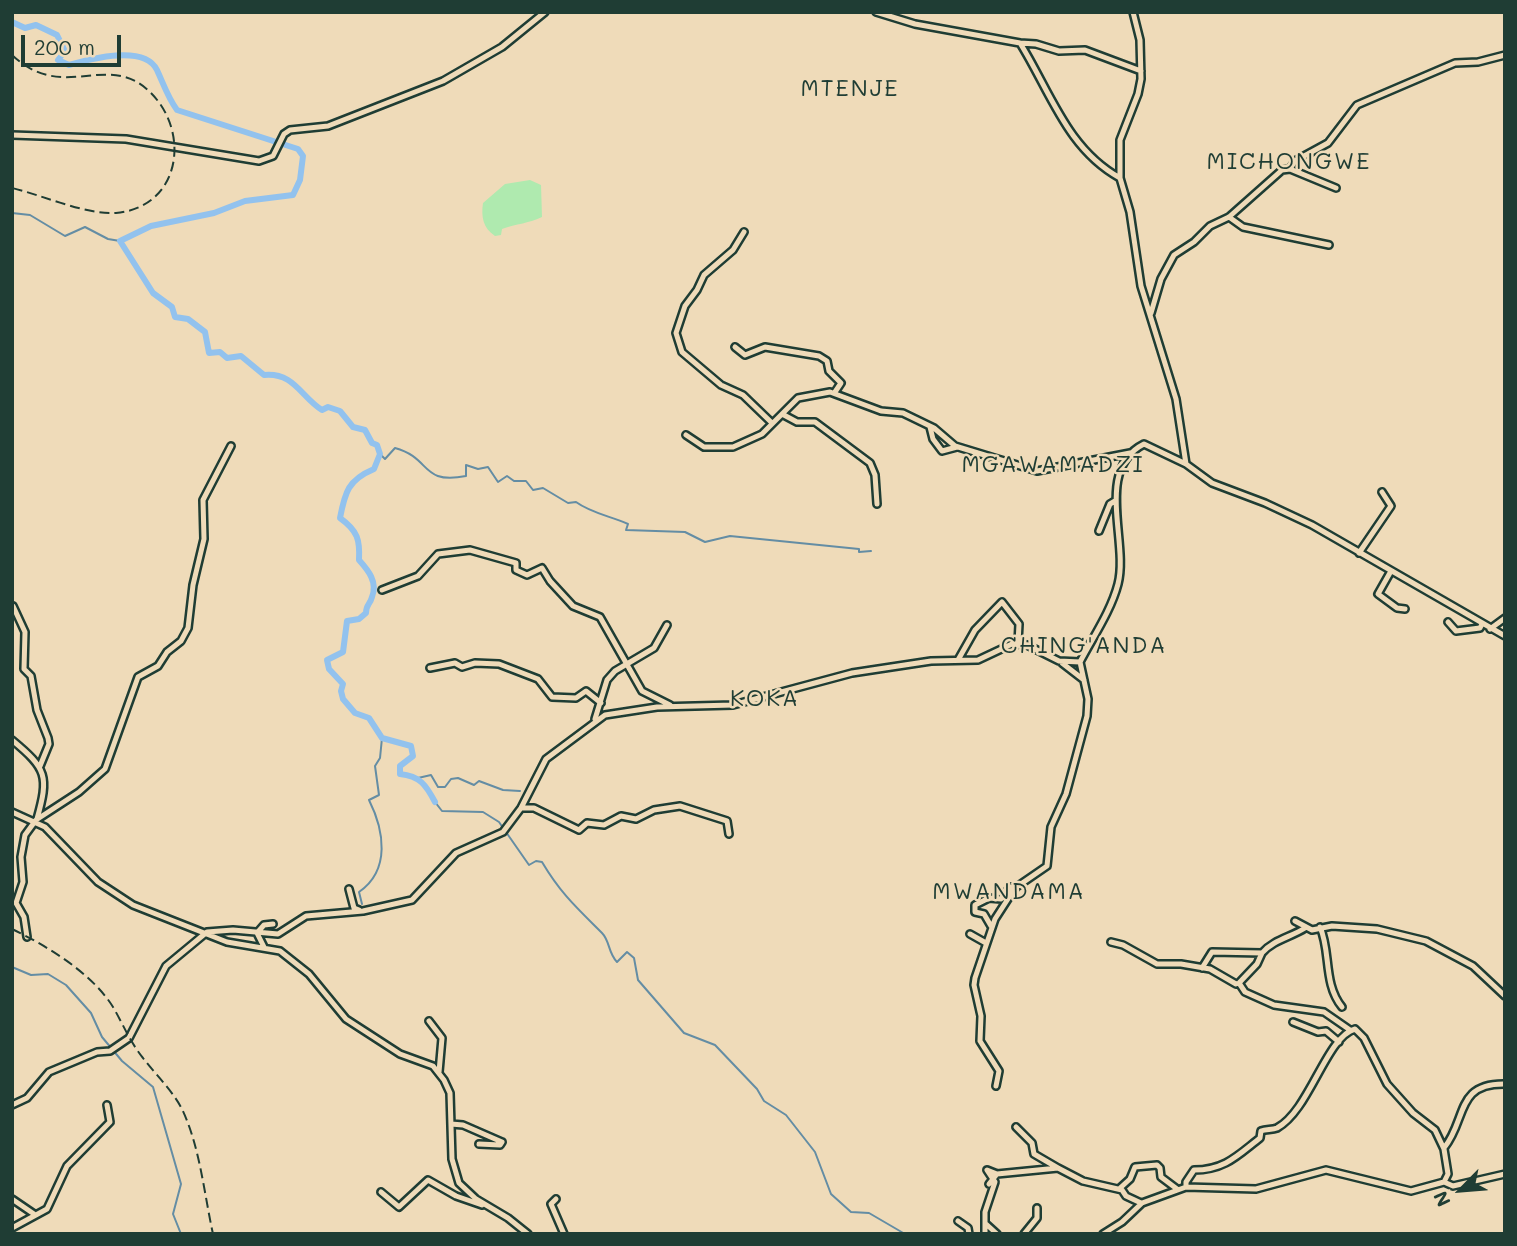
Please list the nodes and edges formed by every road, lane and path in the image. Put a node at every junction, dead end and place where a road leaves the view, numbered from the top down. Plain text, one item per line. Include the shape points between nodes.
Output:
1 (545, 12) edge
2 (876, 12) edge
3 (1133, 12) edge
4 (1020, 43) junction
5 (1505, 55) edge
6 (1141, 71) junction
7 (12, 135) edge
8 (1290, 169) junction
9 (1120, 178) junction
10 (1336, 188) dead end
11 (1229, 217) junction
12 (744, 232) dead end
13 (1329, 244) dead end
14 (1150, 316) junction
15 (735, 347) dead end
16 (835, 392) junction
17 (782, 414) junction
18 (772, 423) junction
19 (930, 427) junction
20 (686, 435) dead end
21 (231, 446) dead end
22 (958, 447) junction
23 (1130, 453) junction
24 (1186, 464) junction
25 (1382, 492) dead end
26 (1115, 501) junction
27 (877, 504) dead end
28 (1099, 531) dead end
29 (1359, 553) junction
30 (1391, 571) junction
31 (382, 590) dead end
32 (13, 606) edge
33 (1405, 609) dead end
34 (1505, 618) edge
35 (1448, 622) dead end
36 (1482, 624) junction
37 (667, 625) dead end
38 (1490, 629) junction
39 (1505, 636) edge
40 (1018, 643) junction
41 (958, 660) junction
42 (1059, 661) junction
43 (1080, 662) junction
44 (626, 666) junction
45 (430, 668) dead end
46 (1084, 680) junction
47 (601, 704) junction
48 (673, 706) junction
49 (594, 721) junction
50 (12, 740) edge
51 (40, 766) junction
52 (521, 808) junction
53 (12, 812) edge
54 (36, 820) junction
55 (729, 834) dead end
56 (349, 889) dead end
57 (1015, 889) junction
58 (363, 911) junction
59 (1296, 921) dead end
60 (273, 924) dead end
61 (991, 926) junction
62 (1305, 928) junction
63 (1320, 928) junction
64 (207, 932) junction
65 (257, 933) junction
66 (970, 934) dead end
67 (27, 937) dead end
68 (1111, 942) dead end
69 (986, 943) junction
70 (264, 947) junction
71 (1262, 953) junction
72 (1202, 968) junction
73 (1239, 983) junction
74 (1505, 996) edge
75 (1342, 1007) dead end
76 (429, 1021) dead end
77 (1293, 1022) dead end
78 (1350, 1030) junction
79 (1339, 1042) junction
80 (439, 1072) junction
81 (1505, 1084) edge
82 (996, 1086) dead end
83 (12, 1105) edge
84 (107, 1105) dead end
85 (451, 1124) junction
86 (1016, 1127) dead end
87 (479, 1144) dead end
88 (1444, 1148) junction
89 (1034, 1154) junction
90 (1058, 1168) junction
91 (1036, 1170) junction
92 (1505, 1174) edge
93 (1444, 1182) junction
94 (1186, 1187) junction
95 (1119, 1189) junction
96 (1177, 1189) junction
97 (381, 1192) dead end
98 (12, 1199) edge
99 (556, 1199) dead end
100 (1142, 1203) junction
101 (485, 1205) junction
102 (1037, 1208) dead end
103 (34, 1213) junction
104 (958, 1221) dead end
105 (986, 1224) junction
106 (12, 1228) edge
107 (528, 1234) edge
108 (564, 1234) edge
109 (969, 1234) edge
110 (985, 1234) edge
111 (997, 1234) edge
112 (1024, 1234) edge
113 (1103, 1234) edge

1 - 7 street via 502,47 456,75 328,126 290,130 271,158 259,161 126,139
2 - 4 street via 915,24
3 - 6 street
4 - 6 street via 1059,51 1085,50
4 - 9 street via 1068,130
5 - 8 street via 1455,63 1357,105 1328,143 1295,161
6 - 9 street via 1138,94 1120,140
8 - 10 street
8 - 11 street via 1274,176
9 - 14 street
11 - 13 street via 1243,227
11 - 14 street via 1210,226 1170,260
12 - 18 street via 733,250 704,275 683,309 676,333 682,352 721,385 743,395
14 - 24 street via 1171,379
15 - 16 street via 746,355 765,347 819,356 841,383
16 - 17 street via 800,397
16 - 19 street via 881,411 904,413
17 - 18 street
17 - 27 street via 797,422 815,422 870,463
18 - 20 street via 754,439 723,449 704,447
19 - 22 street
19 - 22 street via 942,450
21 - 54 street via 203,500 204,539 183,639 158,666 138,677 105,769
22 - 23 street via 1037,471
23 - 24 street via 1147,443
23 - 26 street
24 - 29 street via 1212,483 1294,516
25 - 29 street via 1391,506
26 - 28 street
26 - 43 street via 1120,576
29 - 30 street
30 - 33 street via 1378,594
30 - 36 street
31 - 44 street via 418,576 438,554 449,552 470,550 495,556 516,563 516,570 530,575 542,568 573,606 600,617
32 - 51 street via 25,632 24,669 31,676 48,738
34 - 38 street
35 - 36 street via 1456,631
36 - 38 street
37 - 44 street via 654,648
38 - 39 street
40 - 41 street via 978,660
40 - 41 street via 1019,624 1002,601 975,631
40 - 42 street
41 - 48 street via 852,673 733,705
42 - 43 street
42 - 46 street
43 - 46 street
44 - 47 street via 607,680
44 - 48 street via 642,691
45 - 47 street via 455,663 463,667 499,664 538,679 552,697 576,698 586,691
46 - 57 street via 1087,716 1066,794 1051,827 1047,866
47 - 49 street
48 - 49 street via 629,709
49 - 52 street via 546,759
50 - 51 street
51 - 54 street via 45,786
52 - 55 street via 534,808 579,830 587,823 604,825 621,816 636,818 665,807 690,807 727,821
52 - 58 street via 504,830 456,853 412,900
53 - 54 street
54 - 64 street via 122,899
54 - 67 street via 21,844 23,879 16,903
56 - 58 street via 354,908
57 - 61 street
57 - 61 street via 1010,887 1001,899 989,898 975,905 975,912 984,914
58 - 65 street via 306,916 278,934
59 - 62 street
60 - 65 street via 264,925
61 - 69 street
62 - 63 street
62 - 71 street
63 - 74 street via 1377,929 1426,941 1473,966
63 - 75 street via 1326,941 1324,963
64 - 65 street
64 - 70 street via 236,945
64 - 83 street via 169,962 134,1033 113,1049 50,1072 27,1098
65 - 70 street
66 - 69 street
68 - 72 street via 1157,964
69 - 82 street via 974,985 980,1007 980,1041 999,1070
70 - 80 street via 280,951 309,974 346,1019 400,1054
71 - 72 street via 1212,952
71 - 73 street
72 - 73 street
73 - 78 street via 1245,992 1269,1003 1324,1012
76 - 80 street via 442,1034
77 - 79 street via 1326,1031
78 - 79 street
78 - 88 street via 1364,1038 1387,1084 1435,1129
79 - 94 street via 1325,1055 1306,1098 1280,1125 1261,1131 1260,1138 1233,1162 1194,1170
80 - 85 street via 450,1093
81 - 88 street via 1492,1083 1473,1092
84 - 103 street via 110,1122 67,1166 47,1209
85 - 87 street via 502,1142
85 - 101 street via 452,1159 459,1183
86 - 89 street via 1032,1143
88 - 93 street via 1448,1174
89 - 90 street
89 - 91 street
90 - 91 street
90 - 95 street via 1083,1181
91 - 105 street via 992,1178
92 - 93 street via 1453,1186
93 - 94 street via 1411,1191 1326,1170 1256,1189
94 - 96 street
95 - 96 street via 1135,1167 1154,1165
95 - 100 street
96 - 100 street
97 - 101 street via 399,1207 428,1180
98 - 103 street
99 - 108 street via 551,1204
100 - 113 street
101 - 107 street
102 - 112 street via 1037,1218
103 - 106 street
104 - 109 street
105 - 110 street
105 - 111 street

